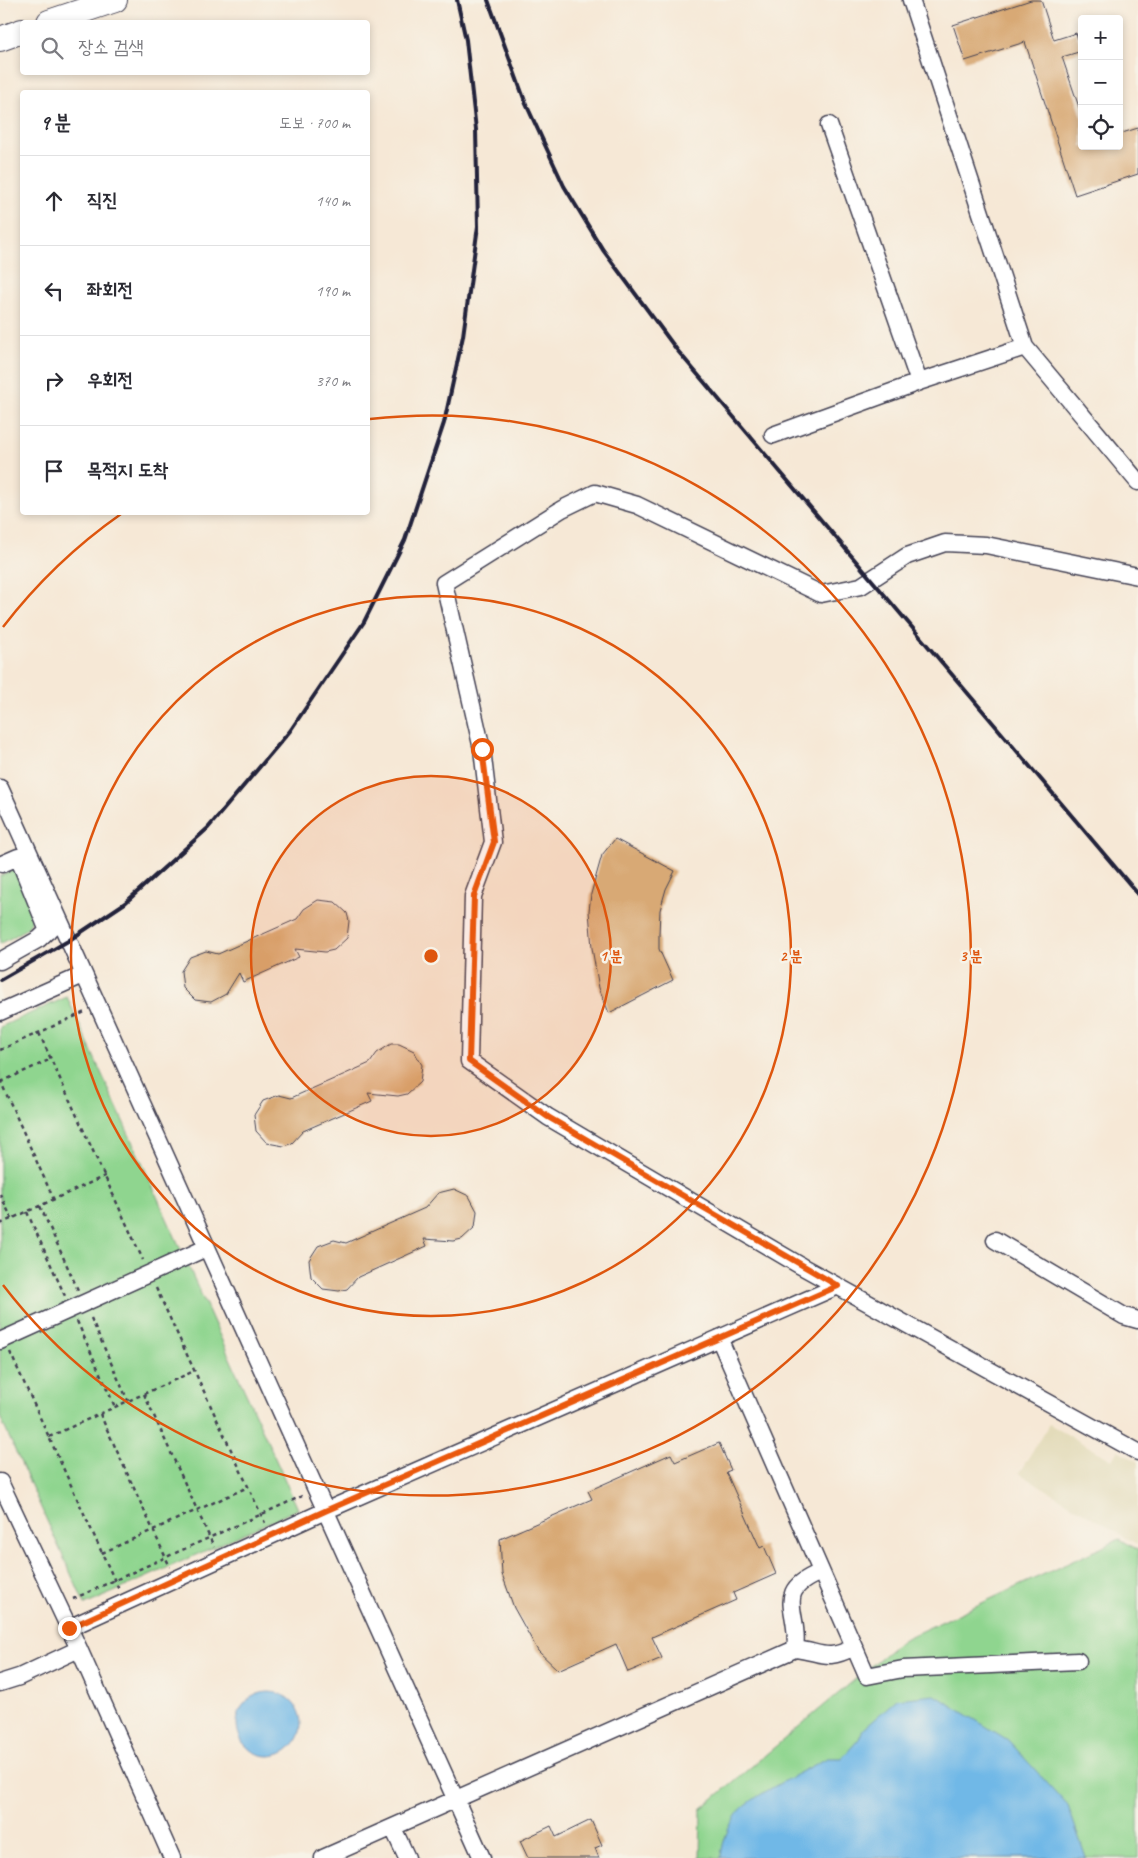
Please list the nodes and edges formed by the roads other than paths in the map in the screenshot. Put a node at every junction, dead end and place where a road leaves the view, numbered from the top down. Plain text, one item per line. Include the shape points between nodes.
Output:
1 (116, 0) edge
2 (911, 0) edge
3 (55, 20) edge
4 (20, 32) edge
5 (0, 39) edge
6 (830, 125) dead end
7 (1025, 347) junction
8 (919, 382) junction
9 (773, 435) dead end
10 (1138, 482) edge
11 (1138, 576) edge
12 (0, 788) edge
13 (1, 863) edge
14 (54, 926) junction
15 (0, 961) edge
16 (83, 975) junction
17 (0, 1012) edge
18 (995, 1240) dead end
19 (206, 1248) junction
20 (838, 1286) junction
21 (1138, 1320) edge
22 (719, 1338) junction
23 (2, 1340) edge
24 (1138, 1452) edge
25 (0, 1482) edge
26 (325, 1511) junction
27 (822, 1572) junction
28 (69, 1628) junction
29 (854, 1647) junction
30 (79, 1649) junction
31 (796, 1649) junction
32 (1078, 1661) dead end
33 (0, 1683) edge
34 (457, 1800) junction
35 (393, 1828) junction
36 (172, 1858) edge
37 (323, 1858) edge
38 (407, 1858) edge
39 (482, 1858) edge

1 - 3 highway
2 - 7 street
4 - 5 highway
6 - 8 street
7 - 8 street
7 - 10 street
8 - 9 street
11 - 20 street via 986,545 945,543 907,556 861,586 820,594 637,505 595,493 562,509 444,583 482,749 494,842 474,896 469,1061 548,1117
12 - 14 street
13 - 14 street via 18,857
14 - 15 street
14 - 16 street
16 - 17 street
16 - 19 street
18 - 21 street via 1124,1316
19 - 23 street
19 - 26 street
20 - 22 street
20 - 24 street
22 - 26 street
22 - 27 street
25 - 28 street
26 - 28 street
26 - 34 street
27 - 29 street
27 - 31 street via 798,1584 792,1595
28 - 30 street
29 - 31 street via 830,1656
29 - 32 street via 867,1676 903,1669
30 - 33 street
30 - 36 street
31 - 34 street
34 - 35 street
34 - 39 street
35 - 37 street
35 - 38 street

